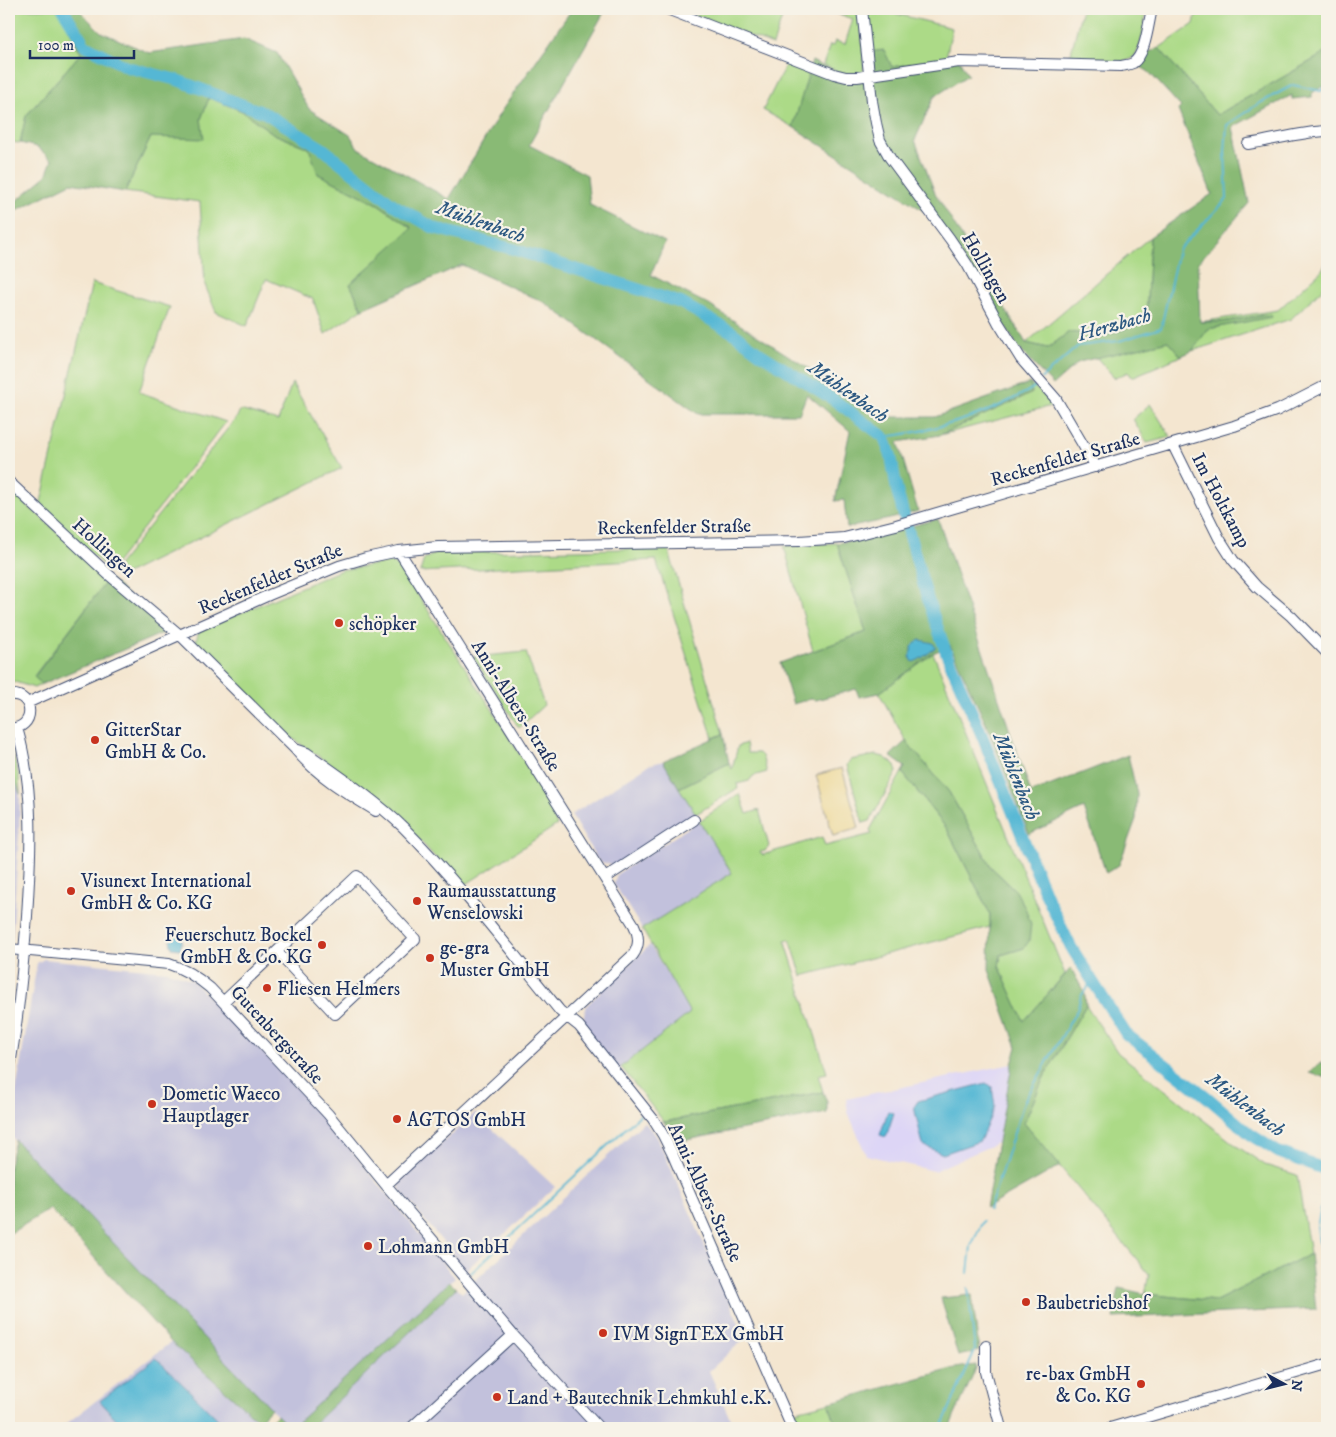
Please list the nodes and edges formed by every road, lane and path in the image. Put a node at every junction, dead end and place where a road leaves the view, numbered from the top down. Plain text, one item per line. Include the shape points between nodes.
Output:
1 (667, 9) edge
2 (862, 9) edge
3 (1152, 9) edge
4 (869, 76) junction
5 (846, 77) junction
6 (872, 101) junction
7 (1327, 130) edge
8 (1248, 144) dead end
9 (1327, 385) edge
10 (1173, 445) junction
11 (1096, 467) junction
12 (9, 482) edge
13 (399, 550) junction
14 (180, 635) junction
15 (1327, 653) edge
16 (9, 695) edge
17 (27, 703) junction
18 (13, 728) edge
19 (694, 820) dead end
20 (604, 878) junction
21 (9, 949) edge
22 (24, 950) junction
23 (277, 952) junction
24 (224, 1002) junction
25 (567, 1016) junction
26 (9, 1071) edge
27 (386, 1185) junction
28 (513, 1334) junction
29 (986, 1346) dead end
30 (1327, 1364) edge
31 (425, 1416) junction
32 (411, 1428) edge
33 (423, 1428) edge
34 (599, 1428) edge
35 (792, 1428) edge
36 (1002, 1428) edge
37 (1110, 1428) edge

1 - 5 street
2 - 4 street, Hollingen
3 - 4 street via 1144,45 1131,64 959,62
4 - 5 street
4 - 6 street, Hollingen
5 - 6 street via 862,85
6 - 11 street, Hollingen via 880,140 890,158 956,247 1016,352 1056,399
7 - 8 street
9 - 10 street, Reckenfelder Straße via 1278,410
10 - 11 street, Reckenfelder Straße
10 - 15 street, Im Holtkamp via 1233,560
11 - 13 street, Reckenfelder Straße via 844,538
12 - 14 street, Hollingen via 109,575
13 - 14 street, Reckenfelder Straße via 339,566
13 - 20 street, Anni-Albers-Straße
14 - 17 street, Reckenfelder Straße
14 - 25 street via 304,758 338,786 402,826 462,890
16 - 17 street via 18,695
17 - 18 street via 27,720
18 - 22 street via 27,771 30,815
19 - 20 street
20 - 25 street, Anni-Albers-Straße via 634,925 638,934 637,949
21 - 22 street, Gutenbergstraße
22 - 24 street, Gutenbergstraße via 169,964 196,976
22 - 26 street
23 - 23 street via 357,876 415,939 336,1014
23 - 24 street
24 - 27 street, Gutenbergstraße via 317,1101
25 - 27 street
25 - 35 street, Anni-Albers-Straße via 579,1026 663,1135
27 - 28 street, Gutenbergstraße
28 - 31 street
28 - 34 street, Gutenbergstraße
29 - 36 street via 986,1372
30 - 37 street
31 - 32 street
31 - 33 street

